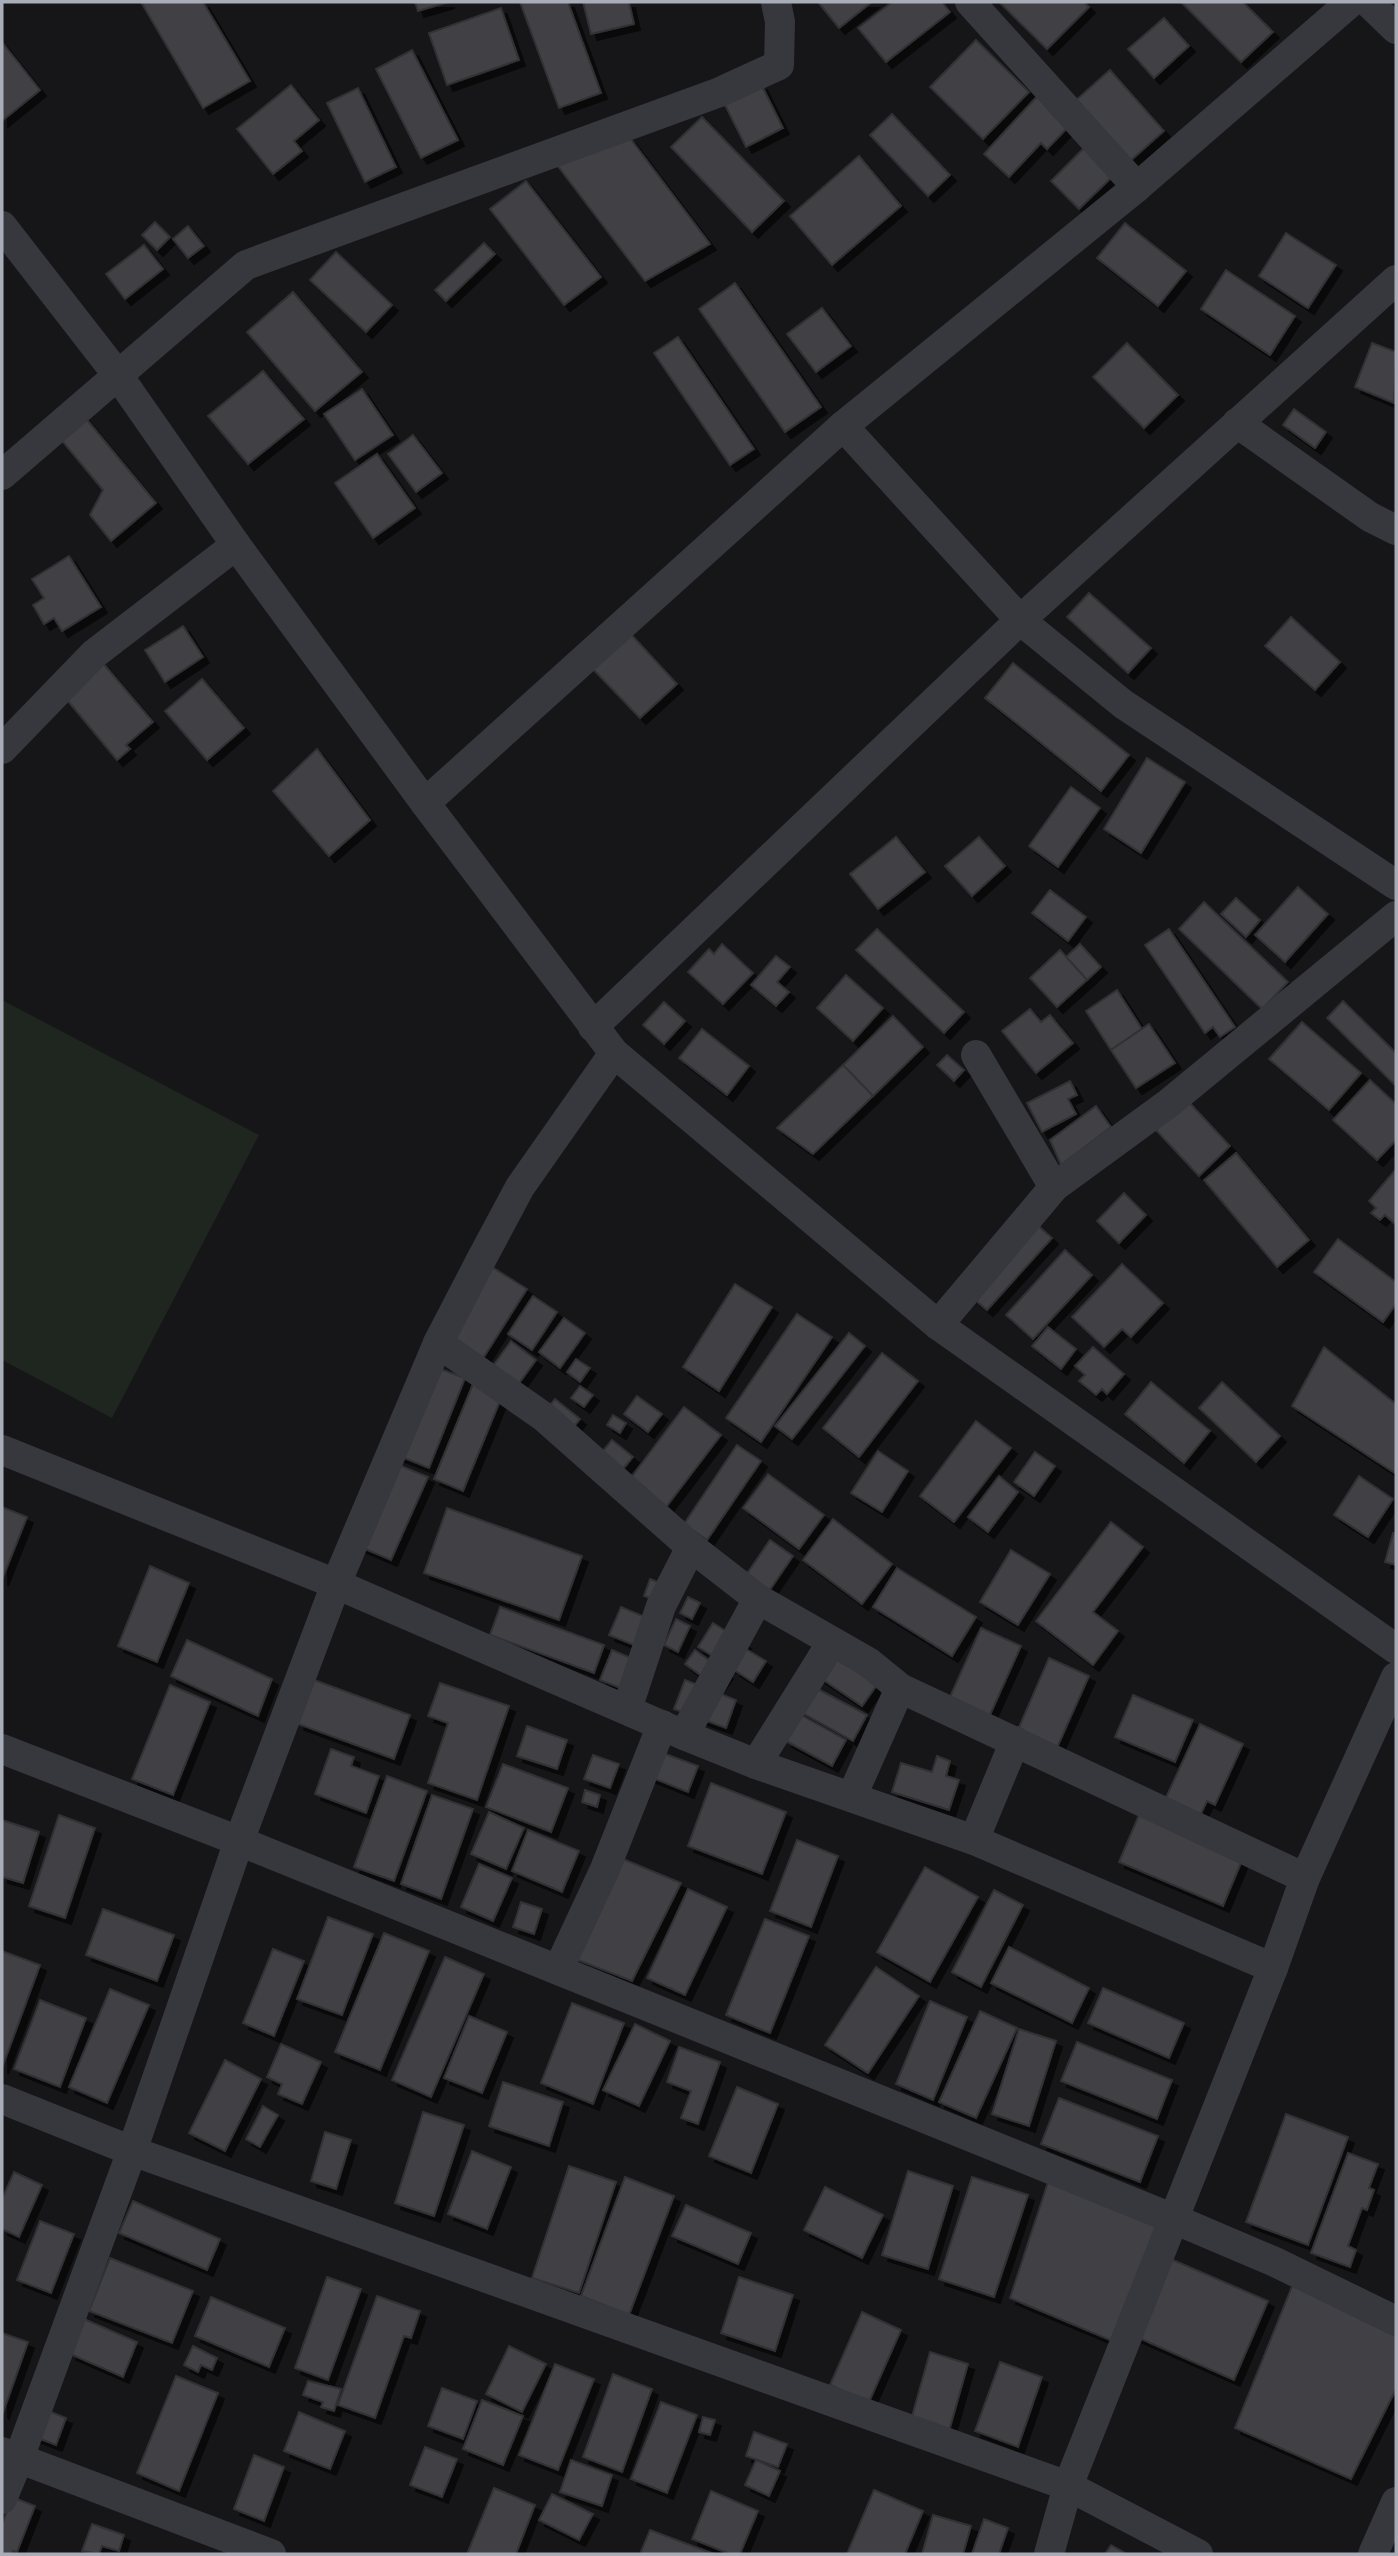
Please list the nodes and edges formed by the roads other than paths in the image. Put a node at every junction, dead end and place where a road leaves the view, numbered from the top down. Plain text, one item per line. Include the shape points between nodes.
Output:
1 (970, 2) edge
2 (1351, 2) edge
3 (1368, 2) edge
4 (778, 12) edge
5 (1396, 29) edge
6 (1137, 187) junction
7 (2, 226) edge
8 (1396, 280) edge
9 (117, 374) junction
10 (1237, 423) junction
11 (843, 426) junction
12 (2, 475) edge
13 (1396, 530) edge
14 (236, 545) junction
15 (1020, 620) junction
16 (2, 749) edge
17 (425, 803) junction
18 (1396, 885) edge
19 (1396, 916) edge
20 (593, 1027) junction
21 (614, 1052) junction
22 (976, 1055) dead end
23 (1054, 1186) junction
24 (938, 1325) junction
25 (438, 1343) junction
26 (2, 1450) edge
27 (691, 1547) junction
28 (336, 1584) junction
29 (758, 1600) junction
30 (832, 1642) junction
31 (1396, 1649) edge
32 (1396, 1677) edge
33 (900, 1688) junction
34 (627, 1709) junction
35 (673, 1730) junction
36 (1015, 1741) junction
37 (2, 1749) edge
38 (756, 1764) junction
39 (852, 1796) junction
40 (974, 1840) junction
41 (239, 1841) junction
42 (1306, 1878) junction
43 (1273, 1968) junction
44 (558, 1970) junction
45 (2, 2099) edge
46 (132, 2151) junction
47 (1174, 2219) junction
48 (1396, 2321) edge
49 (10, 2455) edge
50 (1068, 2486) junction
51 (2, 2499) edge
52 (1396, 2502) edge
53 (271, 2554) edge
54 (1049, 2554) edge
55 (1198, 2554) edge
56 (1373, 2554) edge

1 - 6 street
2 - 6 street
3 - 5 street
4 - 9 street via 779,65 720,92 246,265
6 - 11 street
7 - 9 street
8 - 10 street
9 - 12 street
9 - 14 street
10 - 13 street via 1370,517
10 - 15 street
11 - 15 street
11 - 17 street
14 - 16 street via 94,654
14 - 17 street
15 - 18 street via 1123,705
15 - 20 street
17 - 20 street
19 - 23 street via 1169,1103
20 - 21 street
21 - 24 street
21 - 25 street via 520,1187
22 - 23 street
23 - 24 street
24 - 31 street
25 - 27 street via 544,1417
25 - 28 street
26 - 28 street
27 - 29 street
27 - 34 street via 662,1605
28 - 34 street
28 - 41 street
29 - 30 street
29 - 35 street
30 - 33 street via 868,1662
30 - 38 street
32 - 42 street
33 - 36 street
33 - 39 street
34 - 35 street
35 - 38 street
35 - 44 street
36 - 40 street
36 - 42 street
37 - 41 street
38 - 39 street
39 - 40 street
40 - 43 street
41 - 44 street
41 - 46 street
42 - 43 street
43 - 47 street
44 - 47 street
45 - 46 street
46 - 49 street
46 - 50 street
47 - 48 street
47 - 50 street
49 - 51 street
49 - 53 street
50 - 54 street
50 - 55 street
52 - 56 street

